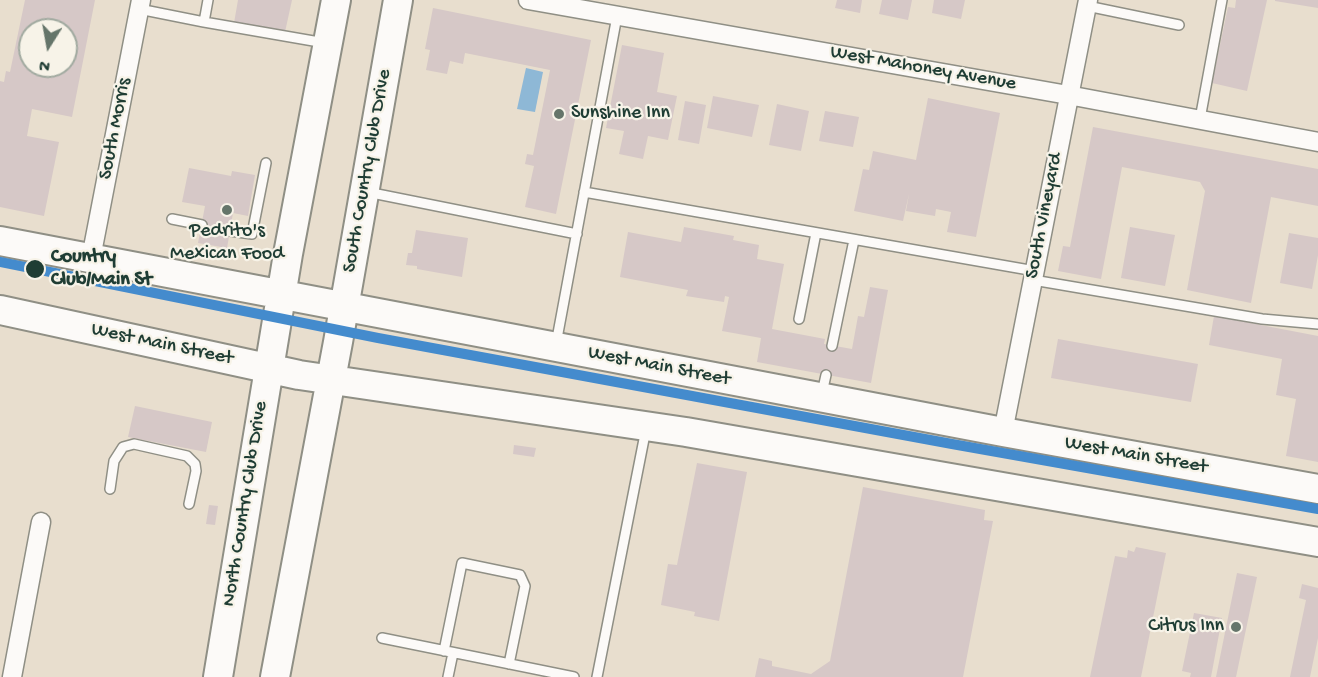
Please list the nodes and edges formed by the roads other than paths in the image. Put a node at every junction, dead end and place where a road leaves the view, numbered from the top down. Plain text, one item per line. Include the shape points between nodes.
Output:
1 (208, 0) edge
2 (336, 0) edge
3 (398, 0) edge
4 (528, 0) edge
5 (1222, 0) edge
6 (1087, 3) edge
7 (140, 4) edge
8 (617, 16) junction
9 (204, 22) junction
10 (1179, 24) dead end
11 (327, 43) junction
12 (1068, 95) junction
13 (1200, 119) junction
14 (1318, 142) edge
15 (266, 163) dead end
16 (365, 192) junction
17 (584, 192) junction
18 (172, 219) dead end
19 (202, 225) dead end
20 (230, 231) dead end
21 (816, 233) junction
22 (577, 234) junction
23 (854, 240) junction
24 (0, 241) edge
25 (91, 258) junction
26 (1034, 275) junction
27 (281, 295) junction
28 (344, 308) junction
29 (0, 310) edge
30 (799, 319) dead end
31 (1318, 324) edge
32 (832, 346) dead end
33 (555, 348) junction
34 (269, 368) junction
35 (331, 380) junction
36 (647, 427) junction
37 (1003, 432) junction
38 (110, 489) dead end
39 (1318, 489) edge
40 (189, 504) dead end
41 (40, 522) dead end
42 (1318, 542) edge
43 (382, 638) dead end
44 (449, 652) junction
45 (509, 664) junction
46 (12, 677) edge
47 (218, 677) edge
48 (275, 677) edge
49 (448, 677) edge
50 (574, 677) edge
51 (597, 677) edge

1 - 9 lane
2 - 11 main road
3 - 16 main road, South Country Club Drive
4 - 8 street, West Mahoney Avenue
5 - 13 lane
6 - 10 lane
6 - 12 street, South Vineyard
7 - 9 lane
7 - 25 street, South Morris
8 - 12 street, West Mahoney Avenue
8 - 17 lane
9 - 11 lane
11 - 27 main road
12 - 13 street, West Mahoney Avenue
12 - 26 street, South Vineyard
13 - 14 street, West Mahoney Avenue
15 - 20 lane via 252,234
16 - 22 lane
16 - 28 main road, South Country Club Drive
17 - 21 lane
17 - 22 lane
18 - 19 lane
21 - 23 lane
21 - 30 lane
22 - 33 lane
23 - 26 lane
23 - 32 lane
24 - 25 main road, West Main Street
25 - 27 main road, West Main Street
26 - 31 lane via 1262,320
26 - 37 street, South Vineyard
27 - 28 main road, West Main Street
27 - 34 main road, North Country Club Drive
28 - 33 main road, West Main Street
28 - 35 main road, South Country Club Drive
29 - 34 main road, West Main Street
33 - 37 main road, West Main Street via 824,386
34 - 35 main road, West Main Street
34 - 47 main road, North Country Club Drive
35 - 36 main road, West Main Street
35 - 48 main road via 290,620
36 - 42 main road, West Main Street
36 - 51 lane
37 - 39 main road, West Main Street
38 - 40 lane via 114,461 123,447 134,444 188,456 196,471
41 - 46 street
43 - 44 lane
44 - 45 lane
44 - 45 lane via 462,563 520,575 525,586
44 - 49 lane
45 - 50 lane

